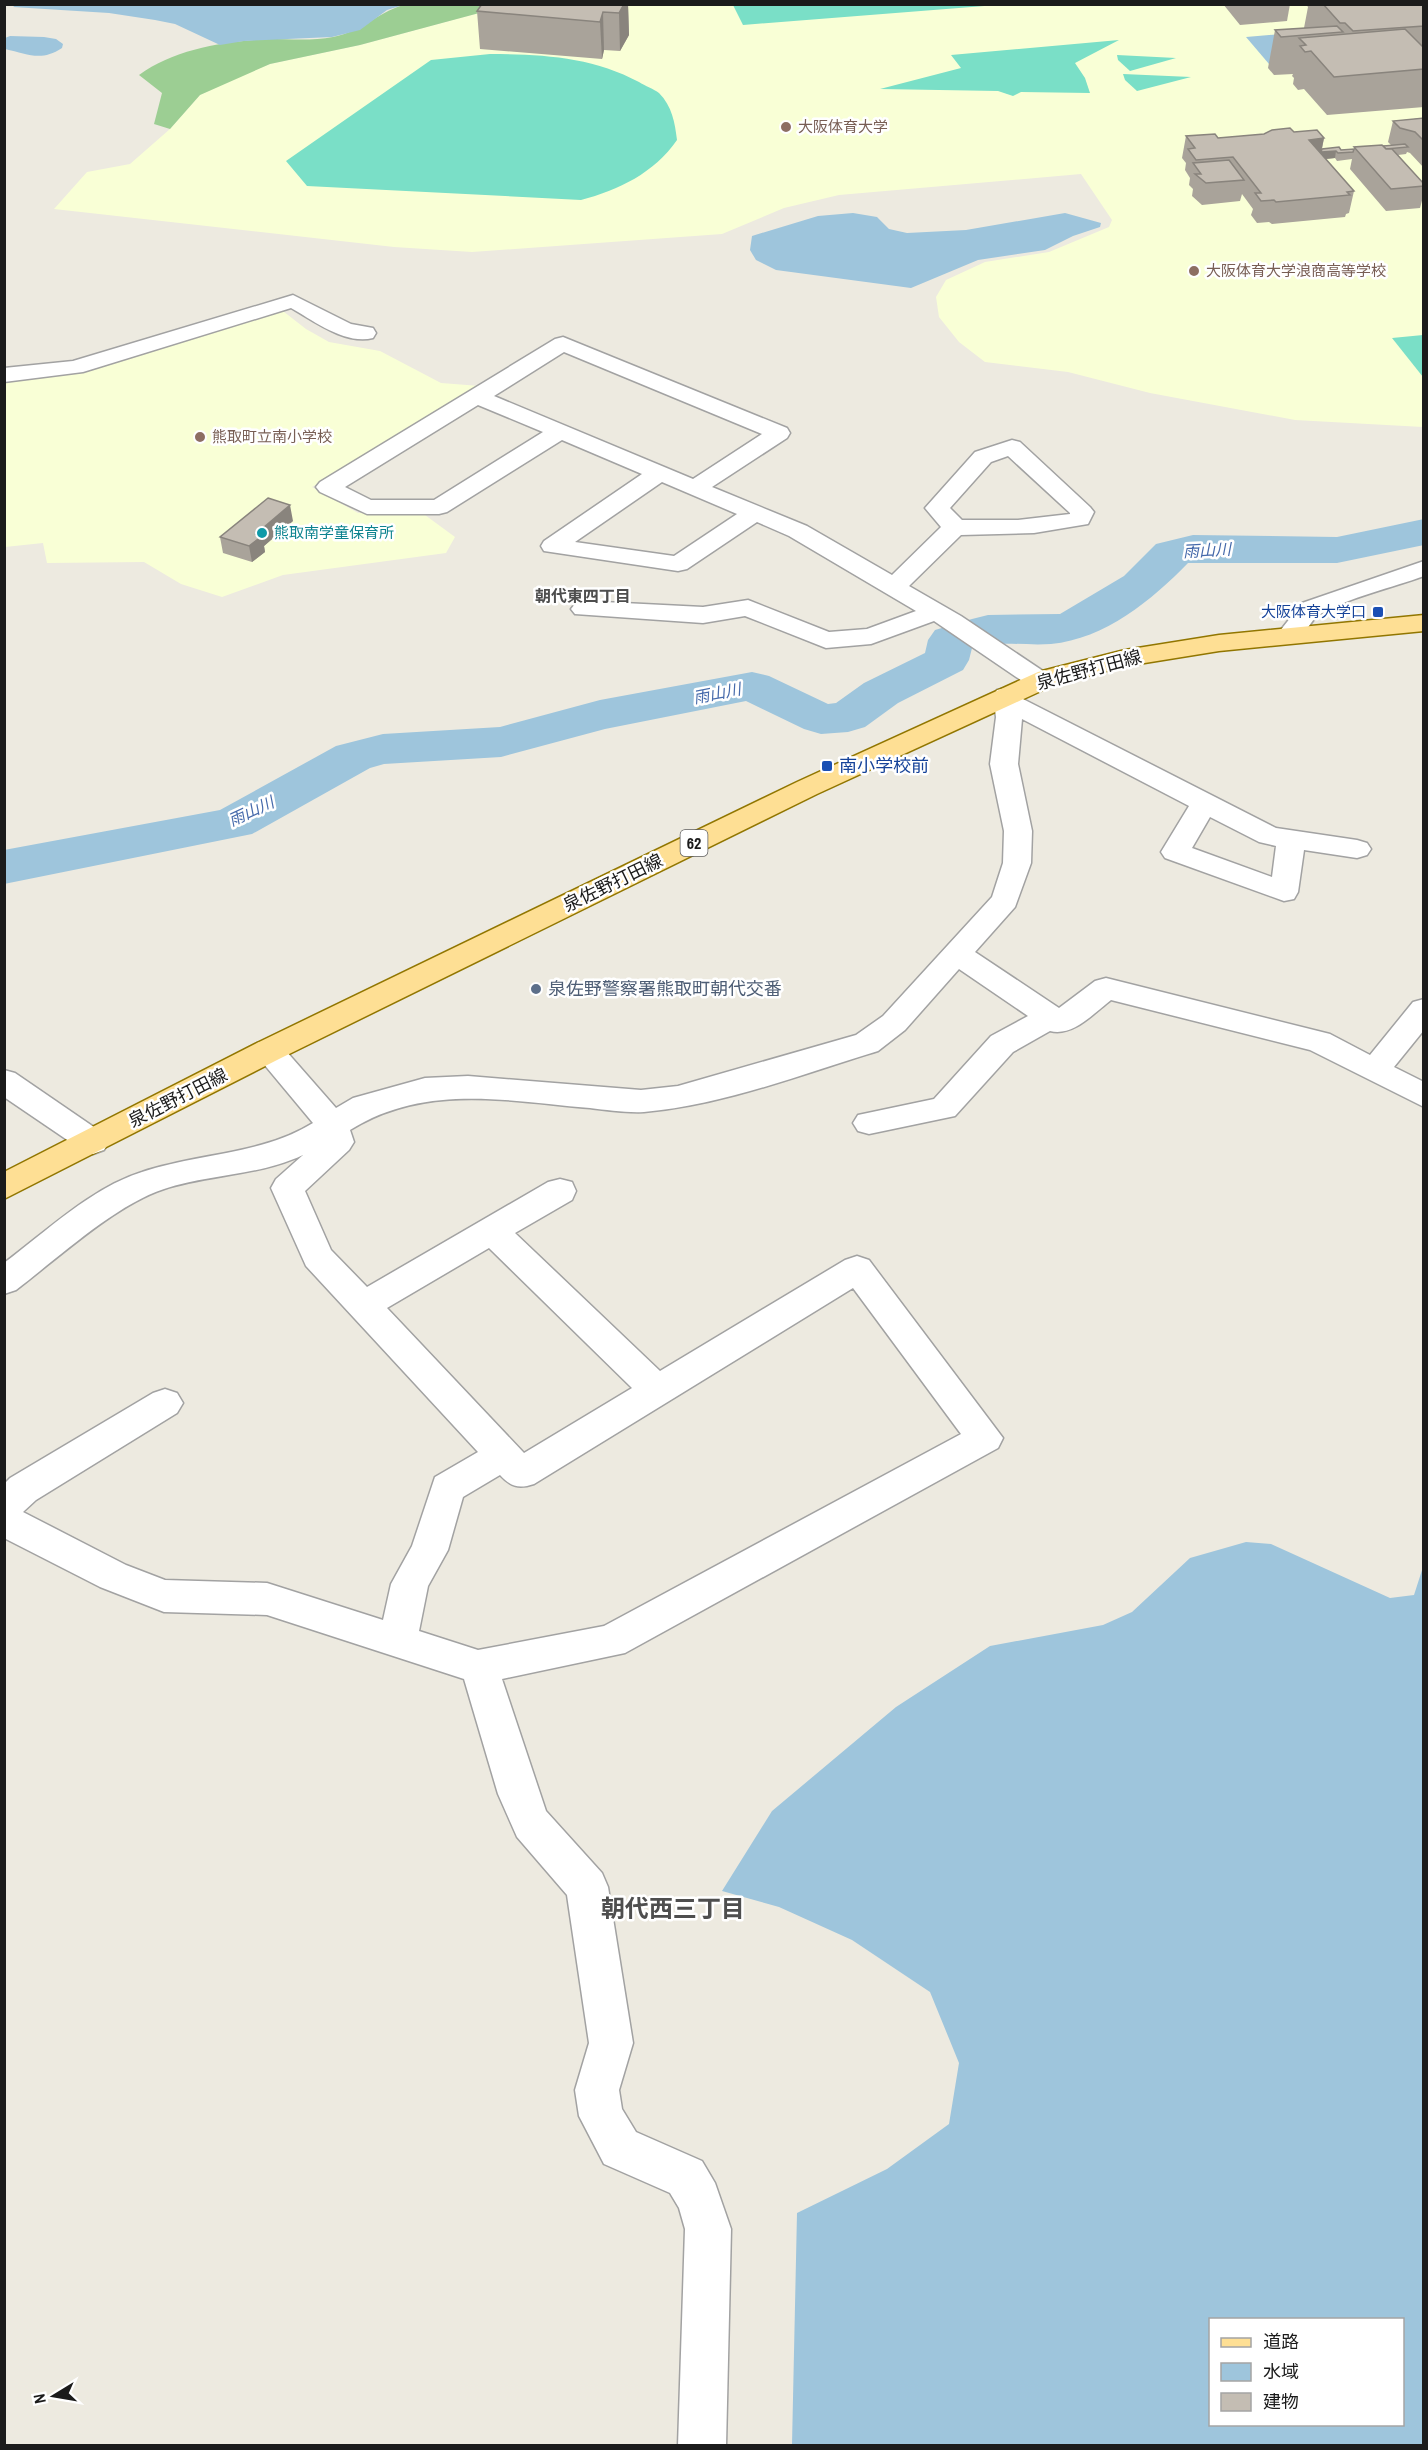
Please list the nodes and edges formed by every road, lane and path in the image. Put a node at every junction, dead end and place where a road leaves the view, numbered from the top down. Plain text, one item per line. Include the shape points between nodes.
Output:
1 (366, 333) dead end
2 (4, 375) edge
3 (478, 397) junction
4 (561, 431) junction
5 (661, 472) junction
6 (696, 487) junction
7 (755, 513) junction
8 (955, 527) junction
9 (1424, 568) edge
10 (894, 587) junction
11 (584, 609) dead end
12 (944, 617) junction
13 (1424, 623) edge
14 (1289, 636) junction
15 (1040, 681) junction
16 (1006, 698) junction
17 (1205, 803) junction
18 (1291, 840) junction
19 (1358, 849) dead end
20 (957, 953) junction
21 (1424, 1009) edge
22 (1051, 1017) junction
23 (268, 1052) junction
24 (1374, 1071) junction
25 (4, 1081) edge
26 (1424, 1096) edge
27 (869, 1123) dead end
28 (333, 1125) junction
29 (93, 1142) junction
30 (4, 1187) edge
31 (560, 1191) dead end
32 (492, 1231) junction
33 (4, 1281) edge
34 (363, 1306) junction
35 (657, 1390) junction
36 (165, 1403) dead end
37 (503, 1455) junction
38 (4, 1508) edge
39 (4, 1520) edge
40 (398, 1641) junction
41 (478, 1667) junction
42 (702, 2445) edge

1 - 2 street via 345,328 293,301 75,368
3 - 4 street
3 - 4 street via 328,487 367,507 439,507
3 - 6 street via 563,344 779,433
4 - 5 street
5 - 6 street
5 - 7 street via 553,546 678,564
6 - 7 street
7 - 10 street via 798,531
8 - 8 street via 937,508 983,457 1012,447 1082,512 1080,519 1062,523
8 - 10 street
9 - 14 street via 1311,608
10 - 12 street
11 - 12 street via 703,615 748,608 826,640 871,636
12 - 15 street
13 - 14 main road, 泉佐野打田線 / 62
14 - 15 main road, 泉佐野打田線 / 62 via 1125,658
15 - 16 main road, 泉佐野打田線 / 62
16 - 17 street
16 - 20 street via 1009,717 1005,764 1018,831 1017,864 1005,900
16 - 23 main road, 泉佐野打田線 / 62 via 807,788
17 - 18 street via 1269,836
17 - 18 street via 1175,852 1284,892
18 - 19 street
20 - 22 street
20 - 28 street via 894,1023 867,1043 734,1083 641,1101 468,1087 425,1089 364,1106
21 - 24 street
22 - 24 street via 1060,1023 1106,988 1319,1042
22 - 27 street via 1002,1044 944,1108
23 - 28 street
23 - 29 main road, 泉佐野打田線 / 62
24 - 26 street
25 - 29 street
28 - 33 street via 287,1149 253,1160 191,1169 150,1181 106,1204
28 - 34 street via 338,1142 287,1188 318,1257
29 - 30 main road, 泉佐野打田線 / 62
31 - 32 street
32 - 34 street
32 - 35 street
34 - 37 street
35 - 37 street via 521,1473
35 - 41 street via 857,1269 986,1438 611,1641
36 - 38 street via 22,1489
37 - 40 street via 448,1488 429,1550 410,1584
39 - 40 street via 113,1576 164,1596 267,1599
40 - 41 street
41 - 42 street via 531,1824 587,1887 611,2043 597,2090 601,2116 620,2148 687,2177 708,2229

